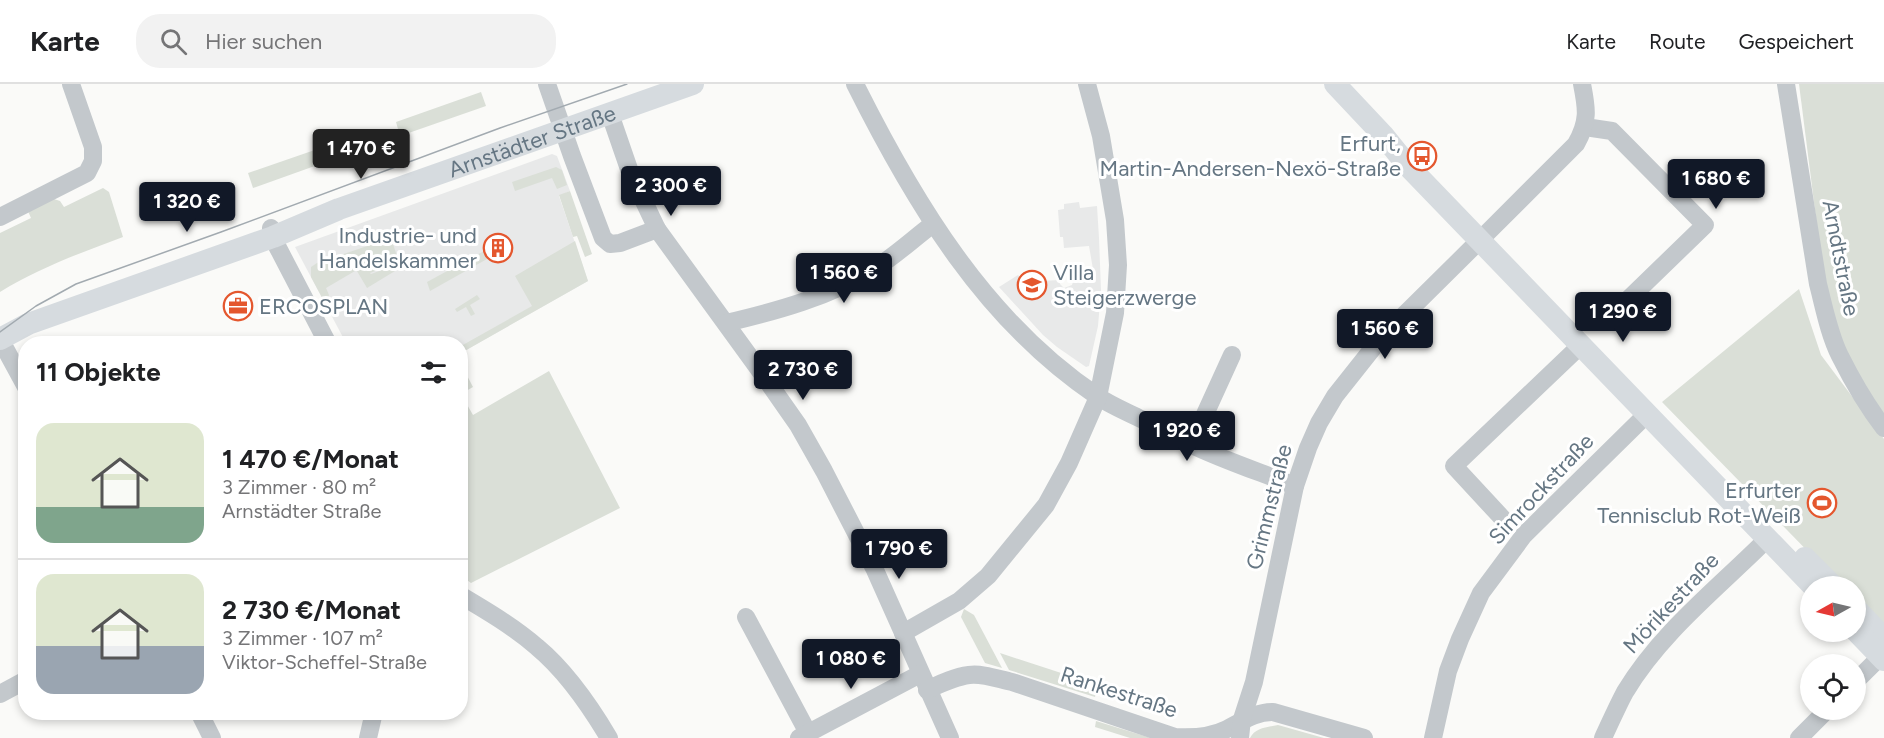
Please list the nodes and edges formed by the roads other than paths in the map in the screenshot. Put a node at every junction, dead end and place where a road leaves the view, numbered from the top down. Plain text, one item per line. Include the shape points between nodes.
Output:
1 (71, 84) edge
2 (547, 84) edge
3 (693, 84) edge
4 (855, 84) edge
5 (1087, 84) edge
6 (1335, 84) edge
7 (1582, 84) edge
8 (1786, 84) edge
9 (610, 114) junction
10 (1585, 127) junction
11 (562, 131) junction
12 (0, 217) edge
13 (933, 224) junction
14 (657, 229) junction
15 (272, 232) junction
16 (1483, 236) junction
17 (1607, 320) dead end
18 (0, 322) edge
19 (726, 323) junction
20 (324, 336) edge
21 (0, 339) edge
22 (1581, 345) junction
23 (1232, 355) dead end
24 (18, 372) edge
25 (1098, 397) junction
26 (1647, 414) junction
27 (1884, 428) edge
28 (1191, 445) junction
29 (1295, 486) junction
30 (1504, 520) dead end
31 (1767, 539) junction
32 (1803, 576) edge
33 (1823, 576) edge
34 (468, 600) edge
35 (746, 617) dead end
36 (1866, 625) edge
37 (903, 633) junction
38 (1866, 639) edge
39 (1883, 652) edge
40 (1866, 670) edge
41 (924, 682) junction
42 (18, 684) edge
43 (0, 694) edge
44 (1242, 719) junction
45 (203, 720) edge
46 (372, 720) edge
47 (1817, 720) edge
48 (803, 736) edge
49 (212, 738) edge
50 (368, 738) edge
51 (609, 738) edge
52 (950, 738) edge
53 (1240, 738) edge
54 (1364, 738) edge
55 (1433, 738) edge
56 (1603, 738) edge
57 (1799, 738) edge

1 - 12 street via 93,147 93,161 87,173
2 - 11 street
3 - 9 main road, Arnstädter Straße
4 - 13 street
5 - 25 street via 1115,220 1118,265 1116,313
6 - 16 main road via 1383,135 1416,161
7 - 10 street
8 - 27 street, Arndtstraße via 1826,315 1839,354
9 - 11 main road, Arnstädter Straße
9 - 14 street via 630,172
10 - 16 street, Grimmstraße via 1576,144
10 - 17 street via 1612,131 1705,225
11 - 14 street via 603,238 610,244 620,243
11 - 15 main road, Arnstädter Straße
13 - 19 street via 872,270 840,286 793,306
13 - 25 street via 973,278 1041,354
14 - 19 street
15 - 18 main road, Arnstädter Straße via 222,242
15 - 20 street
15 - 21 main road, Arnstädter Straße via 28,324
16 - 22 main road
16 - 29 street, Grimmstraße via 1350,374 1319,423
16 - 33 main road
19 - 37 street via 798,425 875,570
21 - 24 street
22 - 26 main road
22 - 30 street via 1454,466
23 - 28 street
25 - 28 street
25 - 37 street via 1046,505 988,576 959,601
26 - 31 main road
26 - 55 street, Simrockstraße via 1524,535 1481,593 1448,671
28 - 29 street
29 - 44 street, Grimmstraße via 1254,682
31 - 32 main road
31 - 56 street, Mörikestraße via 1700,601 1660,645 1625,692
34 - 51 street via 538,648 585,701
35 - 48 street
36 - 39 main road
37 - 41 street
38 - 39 main road
39 - 40 street
41 - 44 street, Rankestraße via 969,674 987,676 1174,737 1213,734
41 - 48 street, Rankestraße
41 - 52 street
42 - 43 street
44 - 53 street, Grimmstraße
44 - 54 street, Rankestraße via 1273,712
45 - 49 street
46 - 50 street
47 - 57 street

